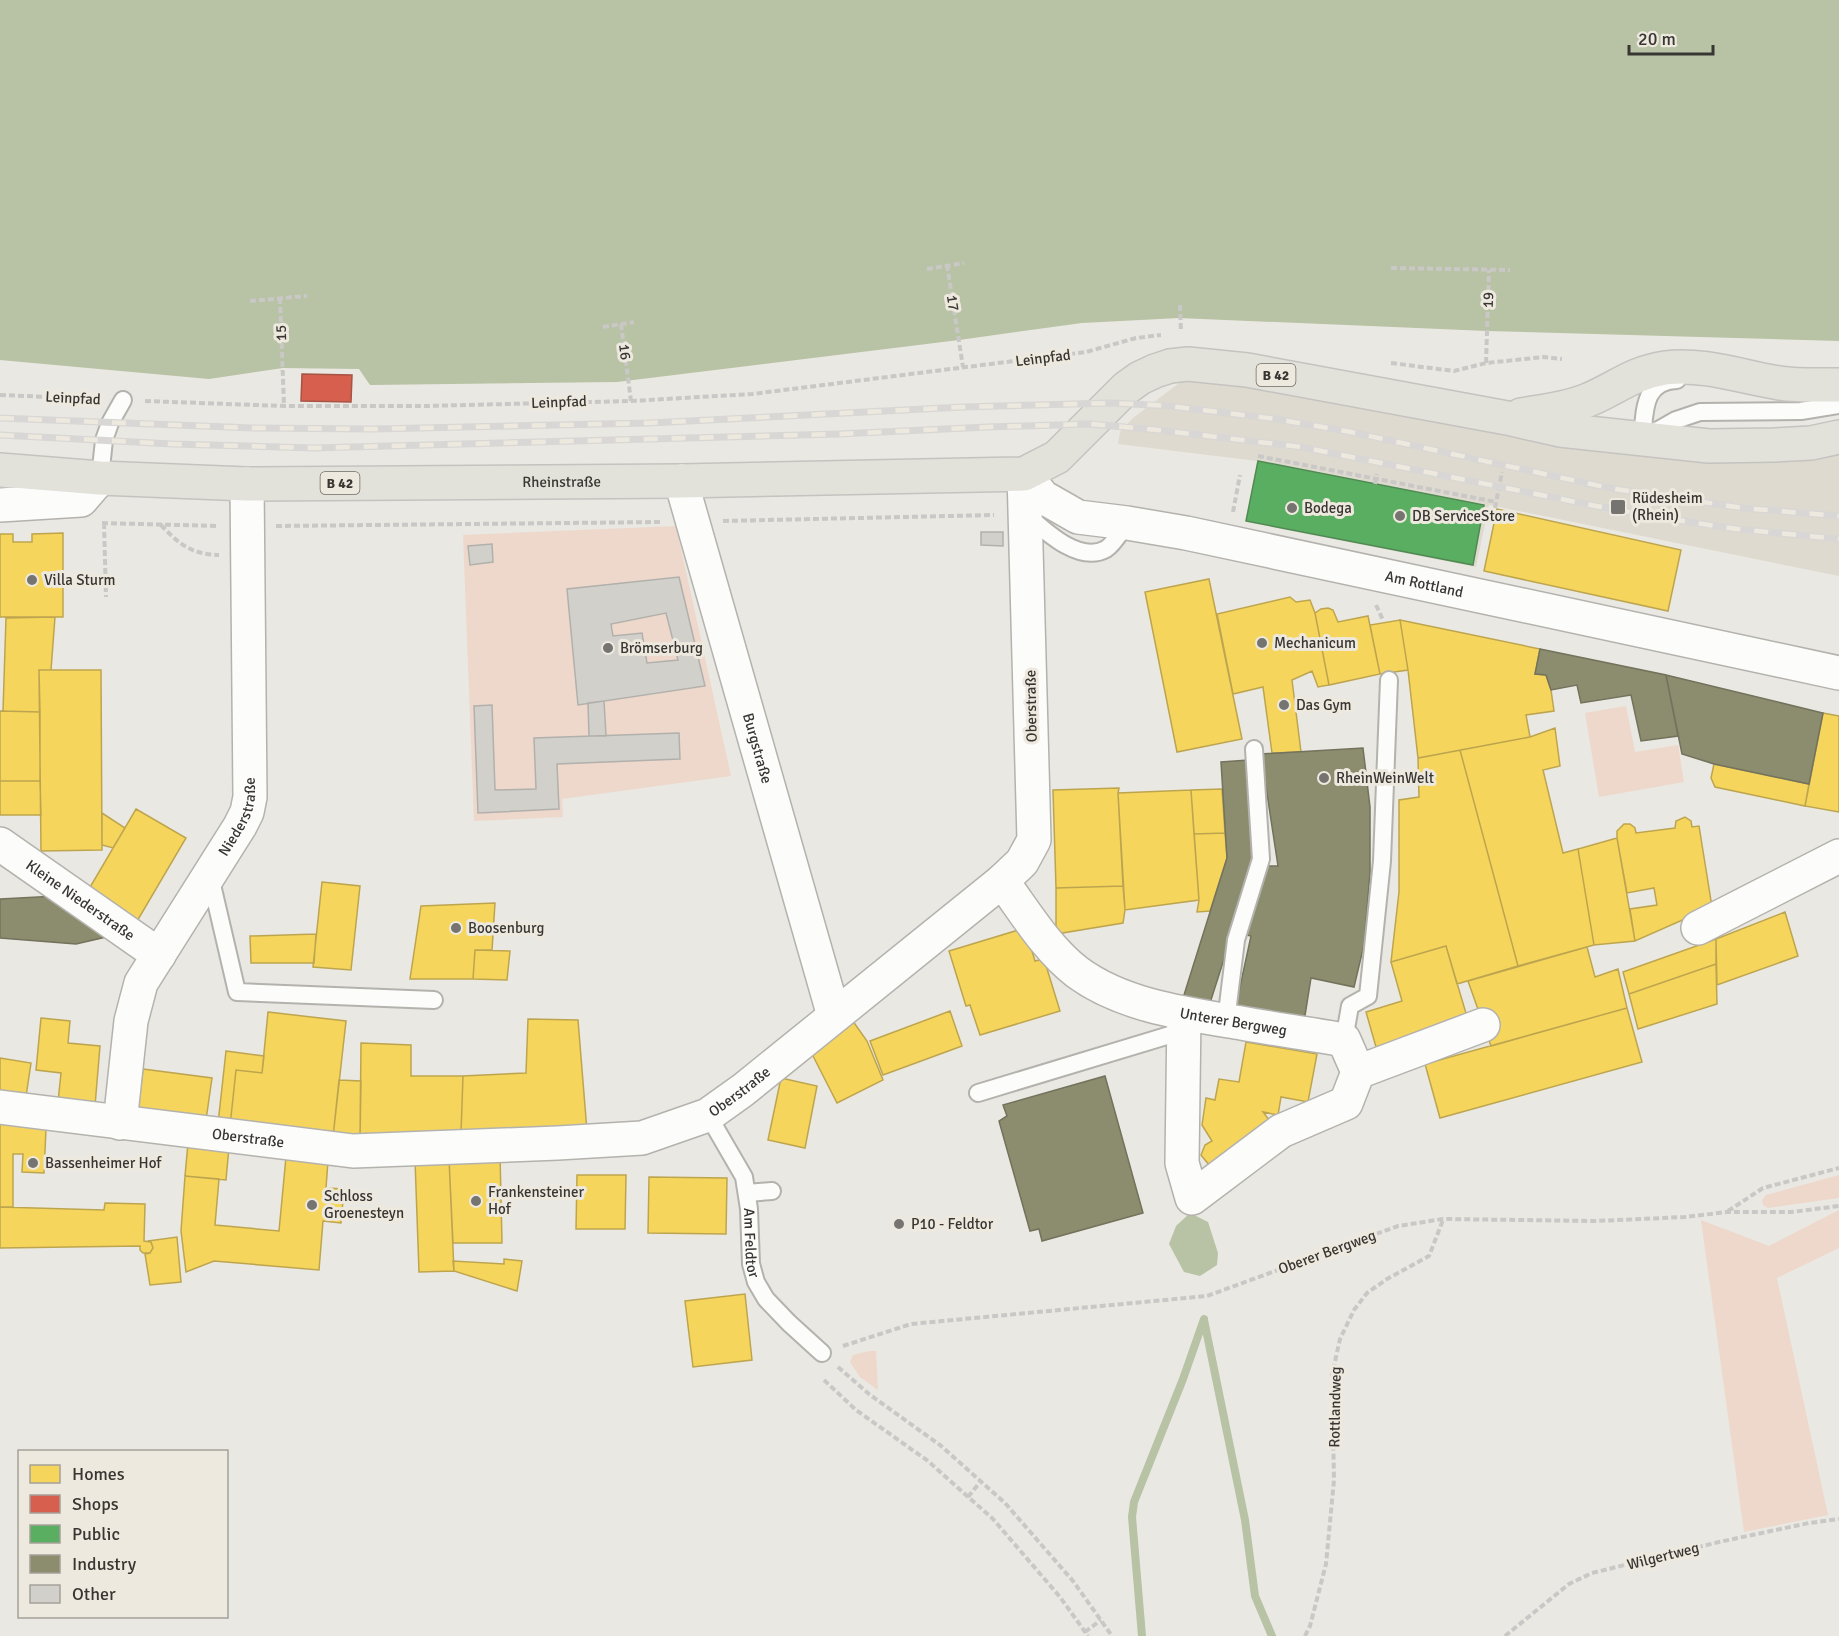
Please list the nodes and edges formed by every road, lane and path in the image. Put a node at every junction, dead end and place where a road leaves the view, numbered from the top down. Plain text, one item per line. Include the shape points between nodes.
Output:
1 (963, 263) dead end
2 (947, 266) junction
3 (1391, 268) dead end
4 (927, 269) dead end
5 (1489, 270) junction
6 (1510, 270) dead end
7 (307, 296) dead end
8 (280, 298) junction
9 (250, 301) dead end
10 (1180, 304) dead end
11 (634, 322) dead end
12 (621, 324) junction
13 (603, 327) dead end
14 (1181, 332) dead end
15 (1114, 344) dead end
16 (1562, 359) dead end
17 (1387, 362) dead end
18 (1486, 363) junction
19 (963, 367) junction
20 (1768, 381) junction
21 (1839, 386) edge
22 (0, 394) edge
23 (123, 400) junction
24 (631, 401) junction
25 (1839, 405) edge
26 (284, 406) junction
27 (1507, 418) junction
28 (1839, 436) edge
29 (1642, 439) junction
30 (1258, 456) dead end
31 (0, 470) edge
32 (1502, 471) dead end
33 (1024, 474) junction
34 (1240, 475) dead end
35 (1377, 476) junction
36 (100, 478) junction
37 (681, 481) junction
38 (247, 484) junction
39 (1375, 484) dead end
40 (1496, 502) junction
41 (0, 505) edge
42 (1495, 508) dead end
43 (1233, 511) dead end
44 (1026, 514) junction
45 (693, 521) junction
46 (92, 523) dead end
47 (104, 523) junction
48 (1127, 523) junction
49 (161, 525) junction
50 (247, 540) junction
51 (106, 597) dead end
52 (1839, 673) edge
53 (1389, 680) dead end
54 (1254, 749) dead end
55 (0, 844) edge
56 (1839, 856) edge
57 (209, 875) junction
58 (1002, 881) junction
59 (1698, 928) dead end
60 (159, 955) junction
61 (434, 1000) dead end
62 (834, 1016) junction
63 (1226, 1021) junction
64 (1183, 1022) junction
65 (1484, 1025) dead end
66 (1344, 1040) junction
67 (1358, 1072) junction
68 (978, 1093) dead end
69 (0, 1107) edge
70 (708, 1115) junction
71 (120, 1123) junction
72 (1839, 1168) edge
73 (772, 1191) dead end
74 (747, 1193) junction
75 (1839, 1206) edge
76 (1727, 1212) junction
77 (1443, 1219) junction
78 (822, 1353) junction
79 (824, 1380) dead end
80 (981, 1481) junction
81 (968, 1497) junction
82 (1839, 1519) edge
83 (1101, 1620) junction
84 (1086, 1634) edge
85 (1112, 1636) edge
86 (1305, 1636) edge
87 (1505, 1636) edge

1 - 2 path
2 - 4 path
2 - 19 path, 17
3 - 5 path
5 - 6 path
5 - 18 path, 19
7 - 8 path
8 - 9 path
8 - 26 path, 15
10 - 14 path
11 - 12 path
12 - 13 path
12 - 24 path, 16
15 - 19 path, Leinpfad via 1086,352
16 - 18 path
17 - 18 path via 1454,371
19 - 24 path, Leinpfad via 752,394
20 - 21 main road, B 42
20 - 27 main road, B 42 via 1693,368 1667,368 1624,380 1562,408
20 - 29 lane via 1671,380 1657,385 1647,399
22 - 23 path, Leinpfad
23 - 26 path, Leinpfad
23 - 36 lane via 107,431
24 - 26 path, Leinpfad
25 - 29 lane via 1801,411 1700,412
27 - 29 main road, B 42 via 1560,430
27 - 33 main road, B 42 via 1247,370 1170,366 1126,388 1058,457
28 - 29 main road, B 42 via 1810,443 1709,446
30 - 35 path
31 - 36 main road, Rheinstraße / B 42
32 - 40 path
33 - 37 main road, Rheinstraße / B 42
33 - 44 street, Oberstraße
33 - 48 street, Am Rottland via 1043,497 1078,517
34 - 43 path
35 - 39 path
35 - 40 path
36 - 38 main road, Rheinstraße / B 42
36 - 41 street via 81,500
37 - 38 main road, Rheinstraße / B 42
37 - 45 street, Burgstraße
38 - 50 street, Niederstraße
40 - 42 path
44 - 45 path
44 - 48 lane via 1051,537 1085,553 1106,549
44 - 58 street, Oberstraße via 1034,840 1022,862
45 - 50 path
45 - 62 street, Burgstraße
46 - 47 path
47 - 49 path
47 - 51 path
48 - 52 street, Am Rottland
49 - 50 path
49 - 50 path via 196,553
50 - 57 street, Niederstraße via 250,796 240,826
53 - 66 lane via 1382,861 1368,996 1350,1006
54 - 63 lane via 1261,859 1236,940
55 - 60 street, Kleine Niederstraße
56 - 59 street
57 - 60 street, Niederstraße
57 - 61 lane via 237,992
58 - 62 street, Oberstraße
58 - 64 street, Unterer Bergweg via 1055,952 1078,972 1100,986
60 - 71 street, Niederstraße via 141,983 131,1021
62 - 70 street, Oberstraße
63 - 64 street, Unterer Bergweg
63 - 66 street, Unterer Bergweg
64 - 67 street via 1182,1163 1192,1198 1281,1131 1346,1103
64 - 68 lane
65 - 67 street
66 - 67 street
69 - 71 street, Oberstraße
70 - 71 street, Oberstraße via 642,1138 353,1151
70 - 74 lane, Am Feldtor via 744,1177
72 - 76 path via 1762,1188
73 - 74 lane
74 - 78 lane, Am Feldtor via 751,1264 756,1282 766,1299
75 - 76 path, Oberer Bergweg via 1792,1212
76 - 77 path, Oberer Bergweg via 1596,1221
77 - 78 path, Oberer Bergweg via 1398,1226 1207,1296 911,1324
77 - 86 path, Rottlandweg via 1429,1256 1367,1293 1340,1339 1332,1375 1334,1480 1326,1564
78 - 80 path via 868,1394 940,1444
79 - 81 path via 856,1410 928,1461
80 - 81 path
80 - 83 path via 1005,1503
81 - 84 path via 1060,1597
82 - 87 path, Wilgertweg via 1719,1542 1592,1573 1569,1584
83 - 84 path
83 - 85 path

